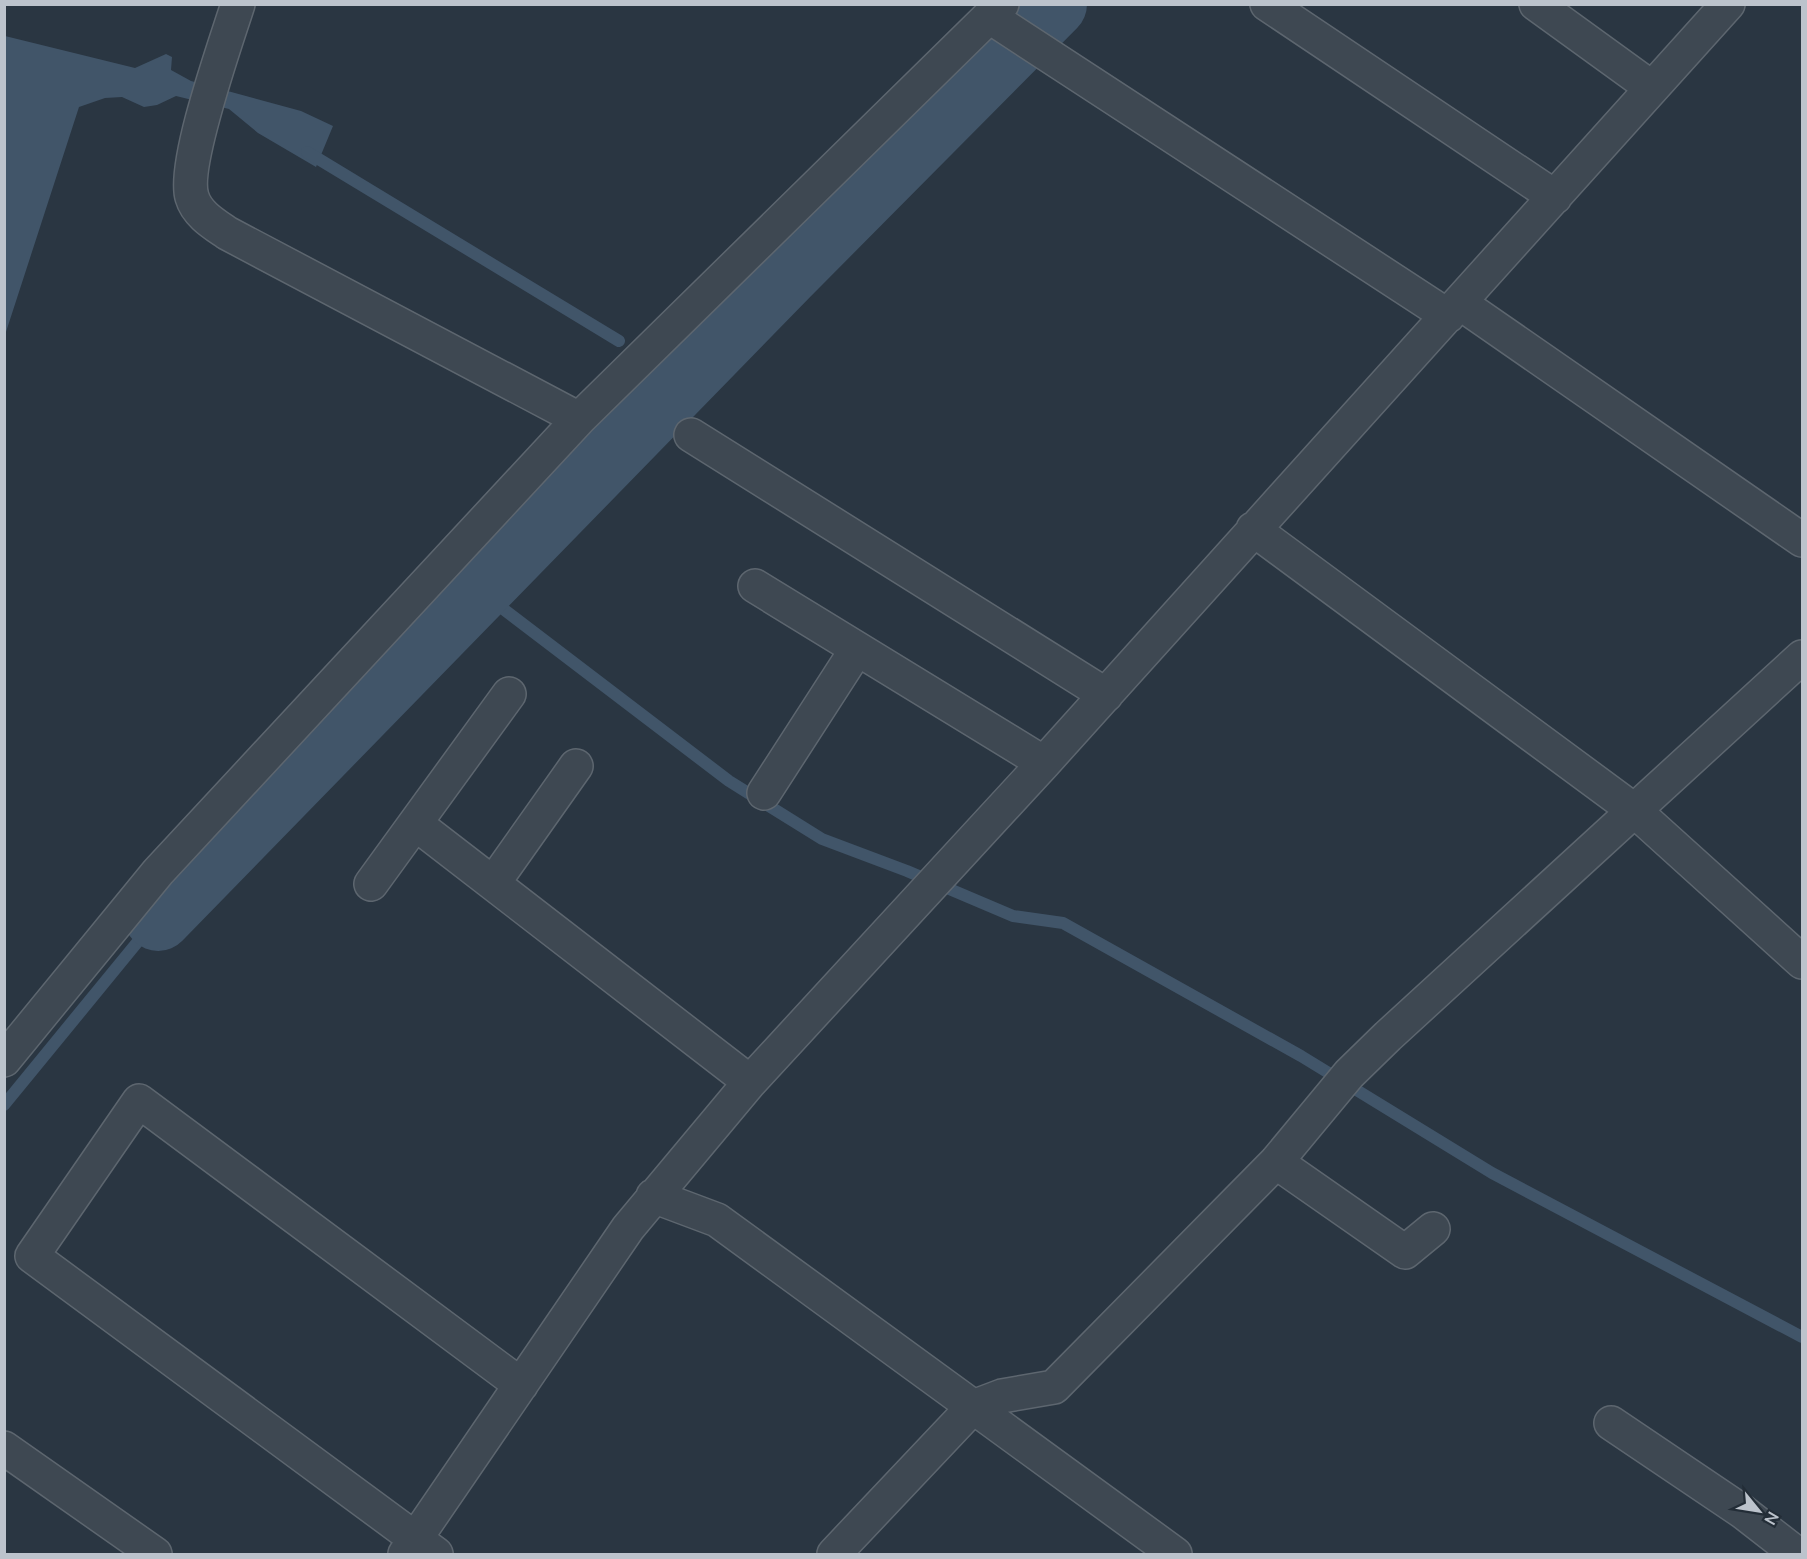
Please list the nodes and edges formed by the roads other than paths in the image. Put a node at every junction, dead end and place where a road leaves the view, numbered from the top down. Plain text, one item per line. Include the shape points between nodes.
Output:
1 (238, 4) edge
2 (1267, 4) edge
3 (1536, 4) edge
4 (1728, 4) edge
5 (998, 16) edge
6 (1652, 88) junction
7 (1555, 197) junction
8 (1454, 309) junction
9 (579, 419) junction
10 (691, 435) dead end
11 (1253, 529) junction
12 (1803, 540) edge
13 (755, 586) dead end
14 (857, 648) junction
15 (1803, 657) edge
16 (508, 694) dead end
17 (1106, 695) junction
18 (1044, 763) junction
19 (576, 766) dead end
20 (764, 793) dead end
21 (1635, 812) junction
22 (416, 824) junction
23 (494, 882) junction
24 (371, 884) dead end
25 (1803, 962) edge
26 (4, 1060) edge
27 (750, 1082) junction
28 (1276, 1162) junction
29 (653, 1196) junction
30 (1433, 1229) dead end
31 (521, 1385) junction
32 (973, 1407) junction
33 (1611, 1423) dead end
34 (4, 1448) edge
35 (419, 1550) edge
36 (155, 1554) edge
37 (834, 1554) edge
38 (1175, 1554) edge
39 (1797, 1554) edge

1 - 9 street via 191,172 192,197 204,216 227,233
2 - 7 street
3 - 6 street
4 - 6 street
5 - 8 street via 1038,49
5 - 9 street
6 - 7 street
7 - 8 street
8 - 11 street
8 - 12 street
9 - 26 street via 158,872
10 - 17 street
11 - 17 street
11 - 21 street
13 - 14 street
14 - 18 street
14 - 20 street
15 - 21 street
16 - 22 street
17 - 18 street
18 - 27 street
19 - 23 street
21 - 25 street
21 - 28 street via 1344,1080
22 - 23 street
22 - 24 street
23 - 27 street
27 - 29 street
28 - 30 street via 1405,1252
28 - 32 street via 1054,1388 1002,1396
29 - 31 street
29 - 32 street via 717,1220
31 - 35 street
31 - 35 street via 139,1101 32,1256
32 - 37 street
32 - 38 street
33 - 39 street via 1743,1512
34 - 36 street

